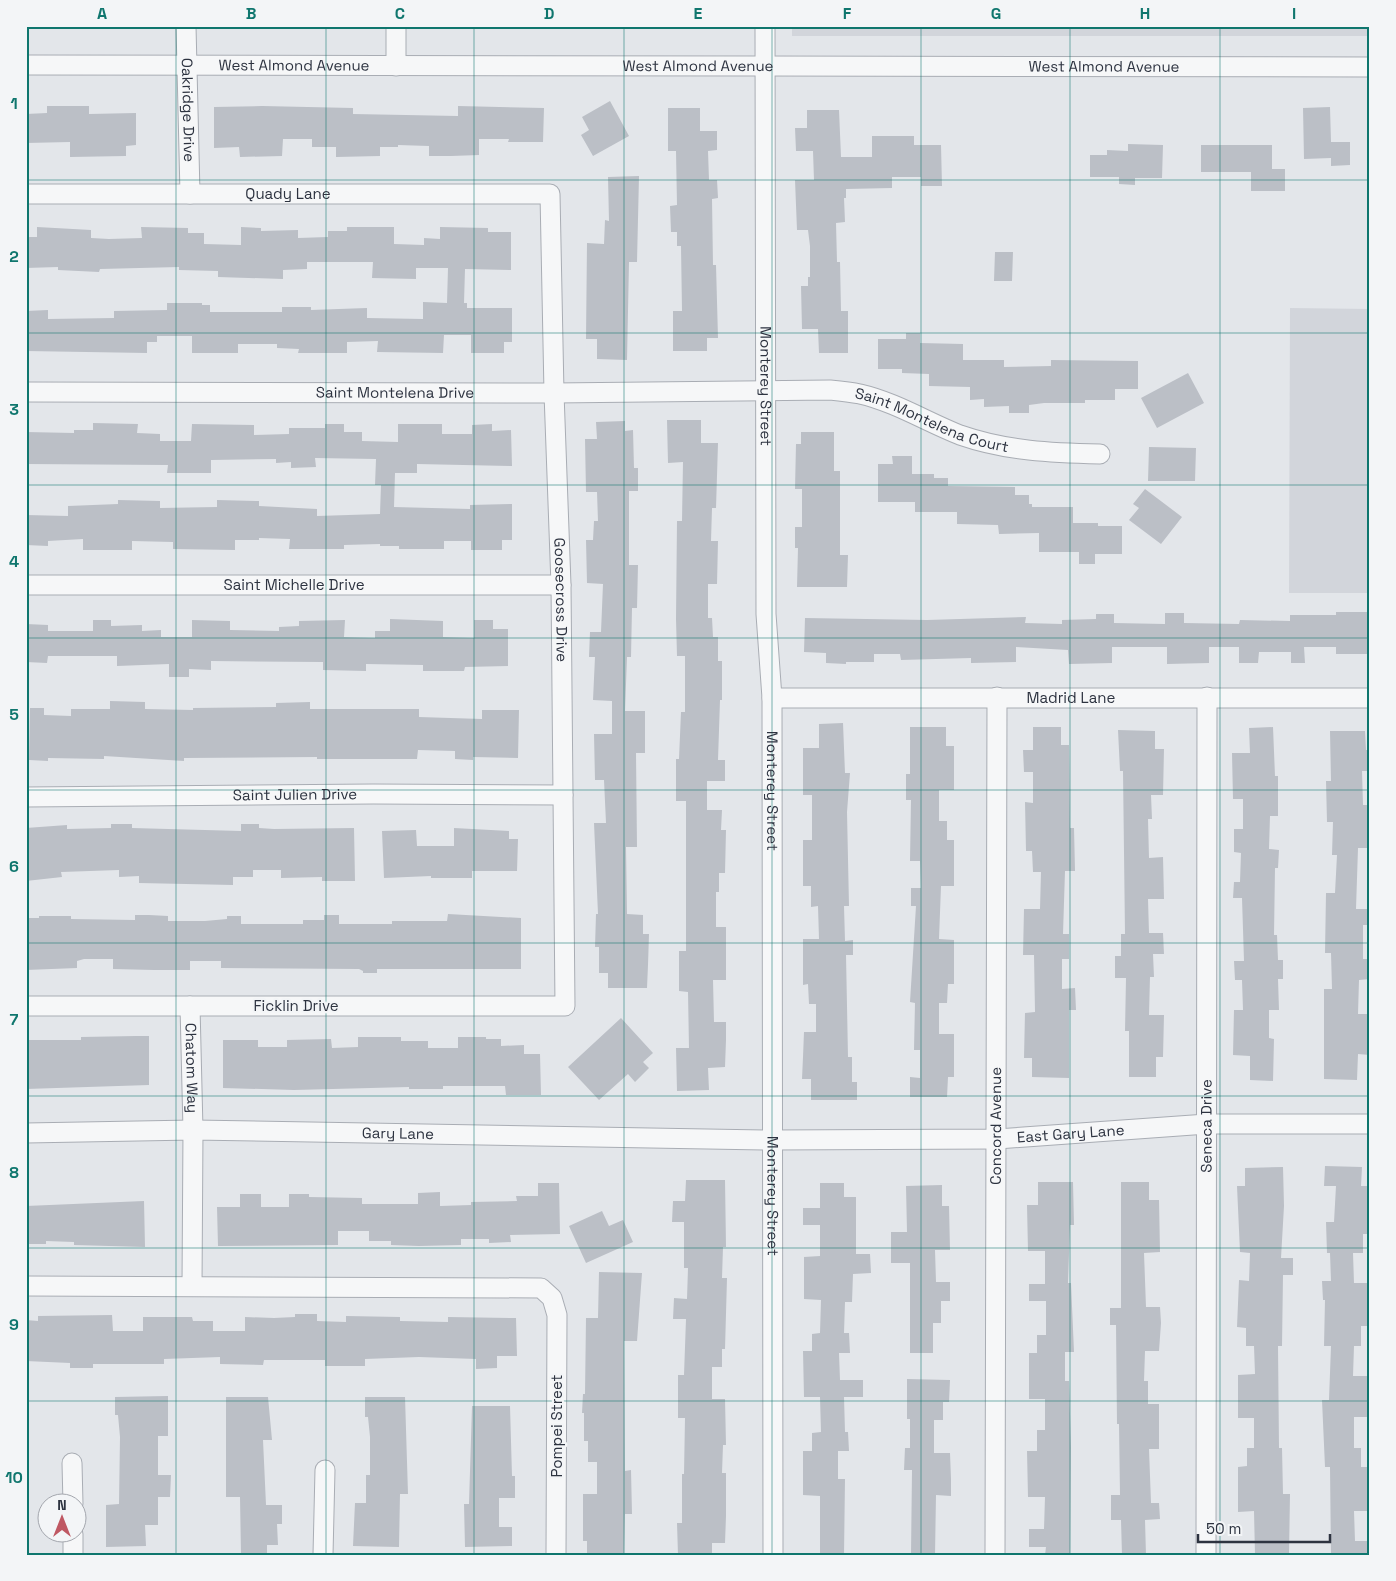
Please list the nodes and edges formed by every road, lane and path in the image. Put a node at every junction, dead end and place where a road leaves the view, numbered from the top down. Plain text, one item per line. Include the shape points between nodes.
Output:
1 (186, 26) edge
2 (396, 26) edge
3 (764, 26) edge
4 (26, 65) edge
5 (187, 66) junction
6 (396, 66) junction
7 (765, 66) junction
8 (1370, 67) edge
9 (26, 194) edge
10 (190, 194) junction
11 (550, 194) joint
12 (764, 389) junction
13 (26, 392) edge
14 (554, 393) junction
15 (1100, 454) dead end
16 (26, 585) edge
17 (561, 585) junction
18 (997, 697) junction
19 (1207, 697) junction
20 (772, 698) junction
21 (1370, 698) edge
22 (563, 795) junction
23 (26, 797) edge
24 (26, 1006) edge
25 (190, 1006) junction
26 (565, 1006) joint
27 (1207, 1124) junction
28 (1370, 1124) edge
29 (193, 1130) junction
30 (26, 1133) edge
31 (997, 1139) junction
32 (771, 1140) junction
33 (26, 1286) edge
34 (192, 1286) junction
35 (72, 1463) dead end
36 (325, 1470) dead end
37 (73, 1494) edge
38 (323, 1555) edge
39 (556, 1555) edge
40 (772, 1555) edge
41 (995, 1555) edge
42 (1206, 1555) edge

1 - 5 street, Oakridge Drive
2 - 6 street
3 - 7 street, Monterey Street
4 - 5 street, West Almond Avenue
5 - 6 street, West Almond Avenue
5 - 10 street, Oakridge Drive
6 - 7 street, West Almond Avenue
7 - 8 street, West Almond Avenue
7 - 12 street, Monterey Street
9 - 10 street, Quady Lane
10 - 11 street, Quady Lane
11 - 14 street, Goosecross Drive
12 - 14 street, Saint Montelena Drive
12 - 15 street, Saint Montelena Court via 860,394 961,435 1006,448
12 - 20 street, Monterey Street via 766,614
13 - 14 street, Saint Montelena Drive
14 - 17 street, Goosecross Drive
16 - 17 street, Saint Michelle Drive
17 - 22 street, Goosecross Drive
18 - 19 street, Madrid Lane
18 - 20 street, Madrid Lane
18 - 31 street, Concord Avenue
19 - 21 street, Madrid Lane
19 - 27 street, Seneca Drive
20 - 32 street, Monterey Street
22 - 23 street, Saint Julien Drive
22 - 26 street, Goosecross Drive
24 - 25 street, Ficklin Drive
25 - 26 street, Ficklin Drive
25 - 29 street, Chatom Way
27 - 28 street, East Gary Lane
27 - 31 street, East Gary Lane
27 - 42 street, Seneca Drive
29 - 30 street, Gary Lane
29 - 32 street, Gary Lane
29 - 34 street, Chatom Way
31 - 32 street, East Gary Lane
31 - 41 street, Concord Avenue
32 - 40 street, Monterey Street
33 - 34 street
34 - 39 street, Pompei Street via 541,1288 552,1298 557,1315
35 - 37 street
36 - 38 street

